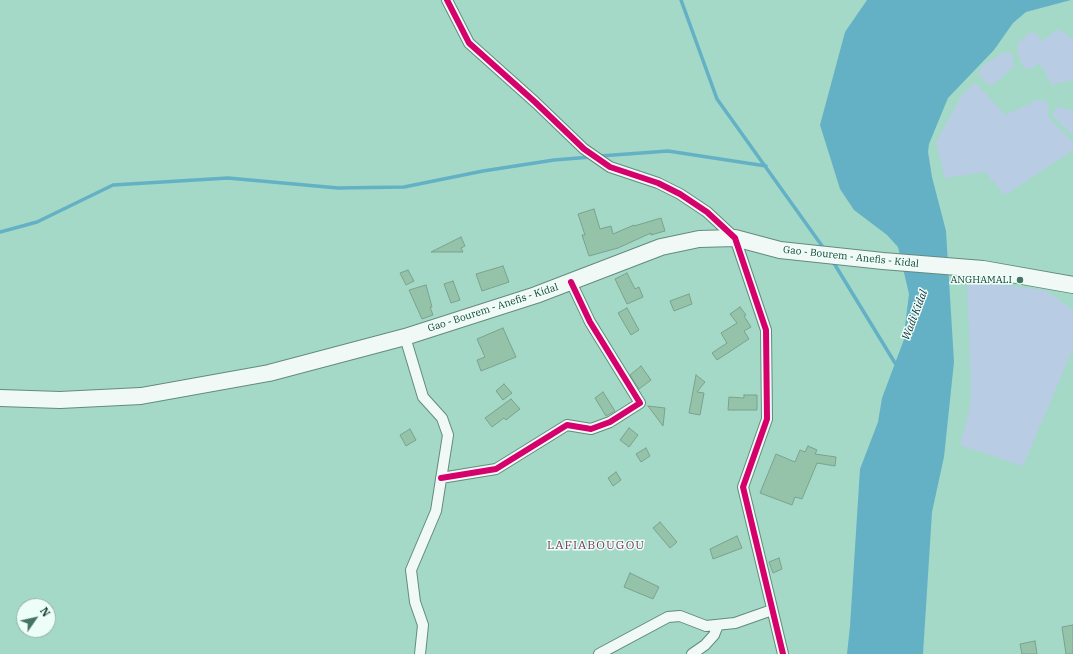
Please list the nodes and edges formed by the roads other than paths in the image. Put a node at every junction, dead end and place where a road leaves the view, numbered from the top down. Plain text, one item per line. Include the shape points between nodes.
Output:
1 (447, 0) edge
2 (735, 238) junction
3 (571, 282) junction
4 (1073, 285) edge
5 (405, 337) junction
6 (0, 398) edge
7 (441, 478) junction
8 (772, 610) junction
9 (718, 625) junction
10 (420, 654) edge
11 (599, 654) edge
12 (692, 654) edge
13 (783, 654) edge

1 - 2 street via 469,43 584,149 610,167 658,183 680,194 707,212
2 - 3 main road, Gao - Bourem - Anefis - Kidal via 699,239 661,247
2 - 4 main road, Gao - Bourem - Anefis - Kidal via 780,250 983,269
2 - 8 street via 766,330 767,419 743,487
3 - 5 main road, Gao - Bourem - Anefis - Kidal
3 - 7 street via 590,322 640,403 610,422 591,429 567,425 496,469
5 - 6 main road, Gao - Bourem - Anefis - Kidal via 269,373 141,396 60,400
5 - 7 street via 423,397 442,418 448,435
7 - 10 street via 436,511 411,570 415,602 423,625
8 - 9 street via 735,623
8 - 13 street
9 - 11 street via 706,626 680,616 668,617
9 - 12 street via 705,646

